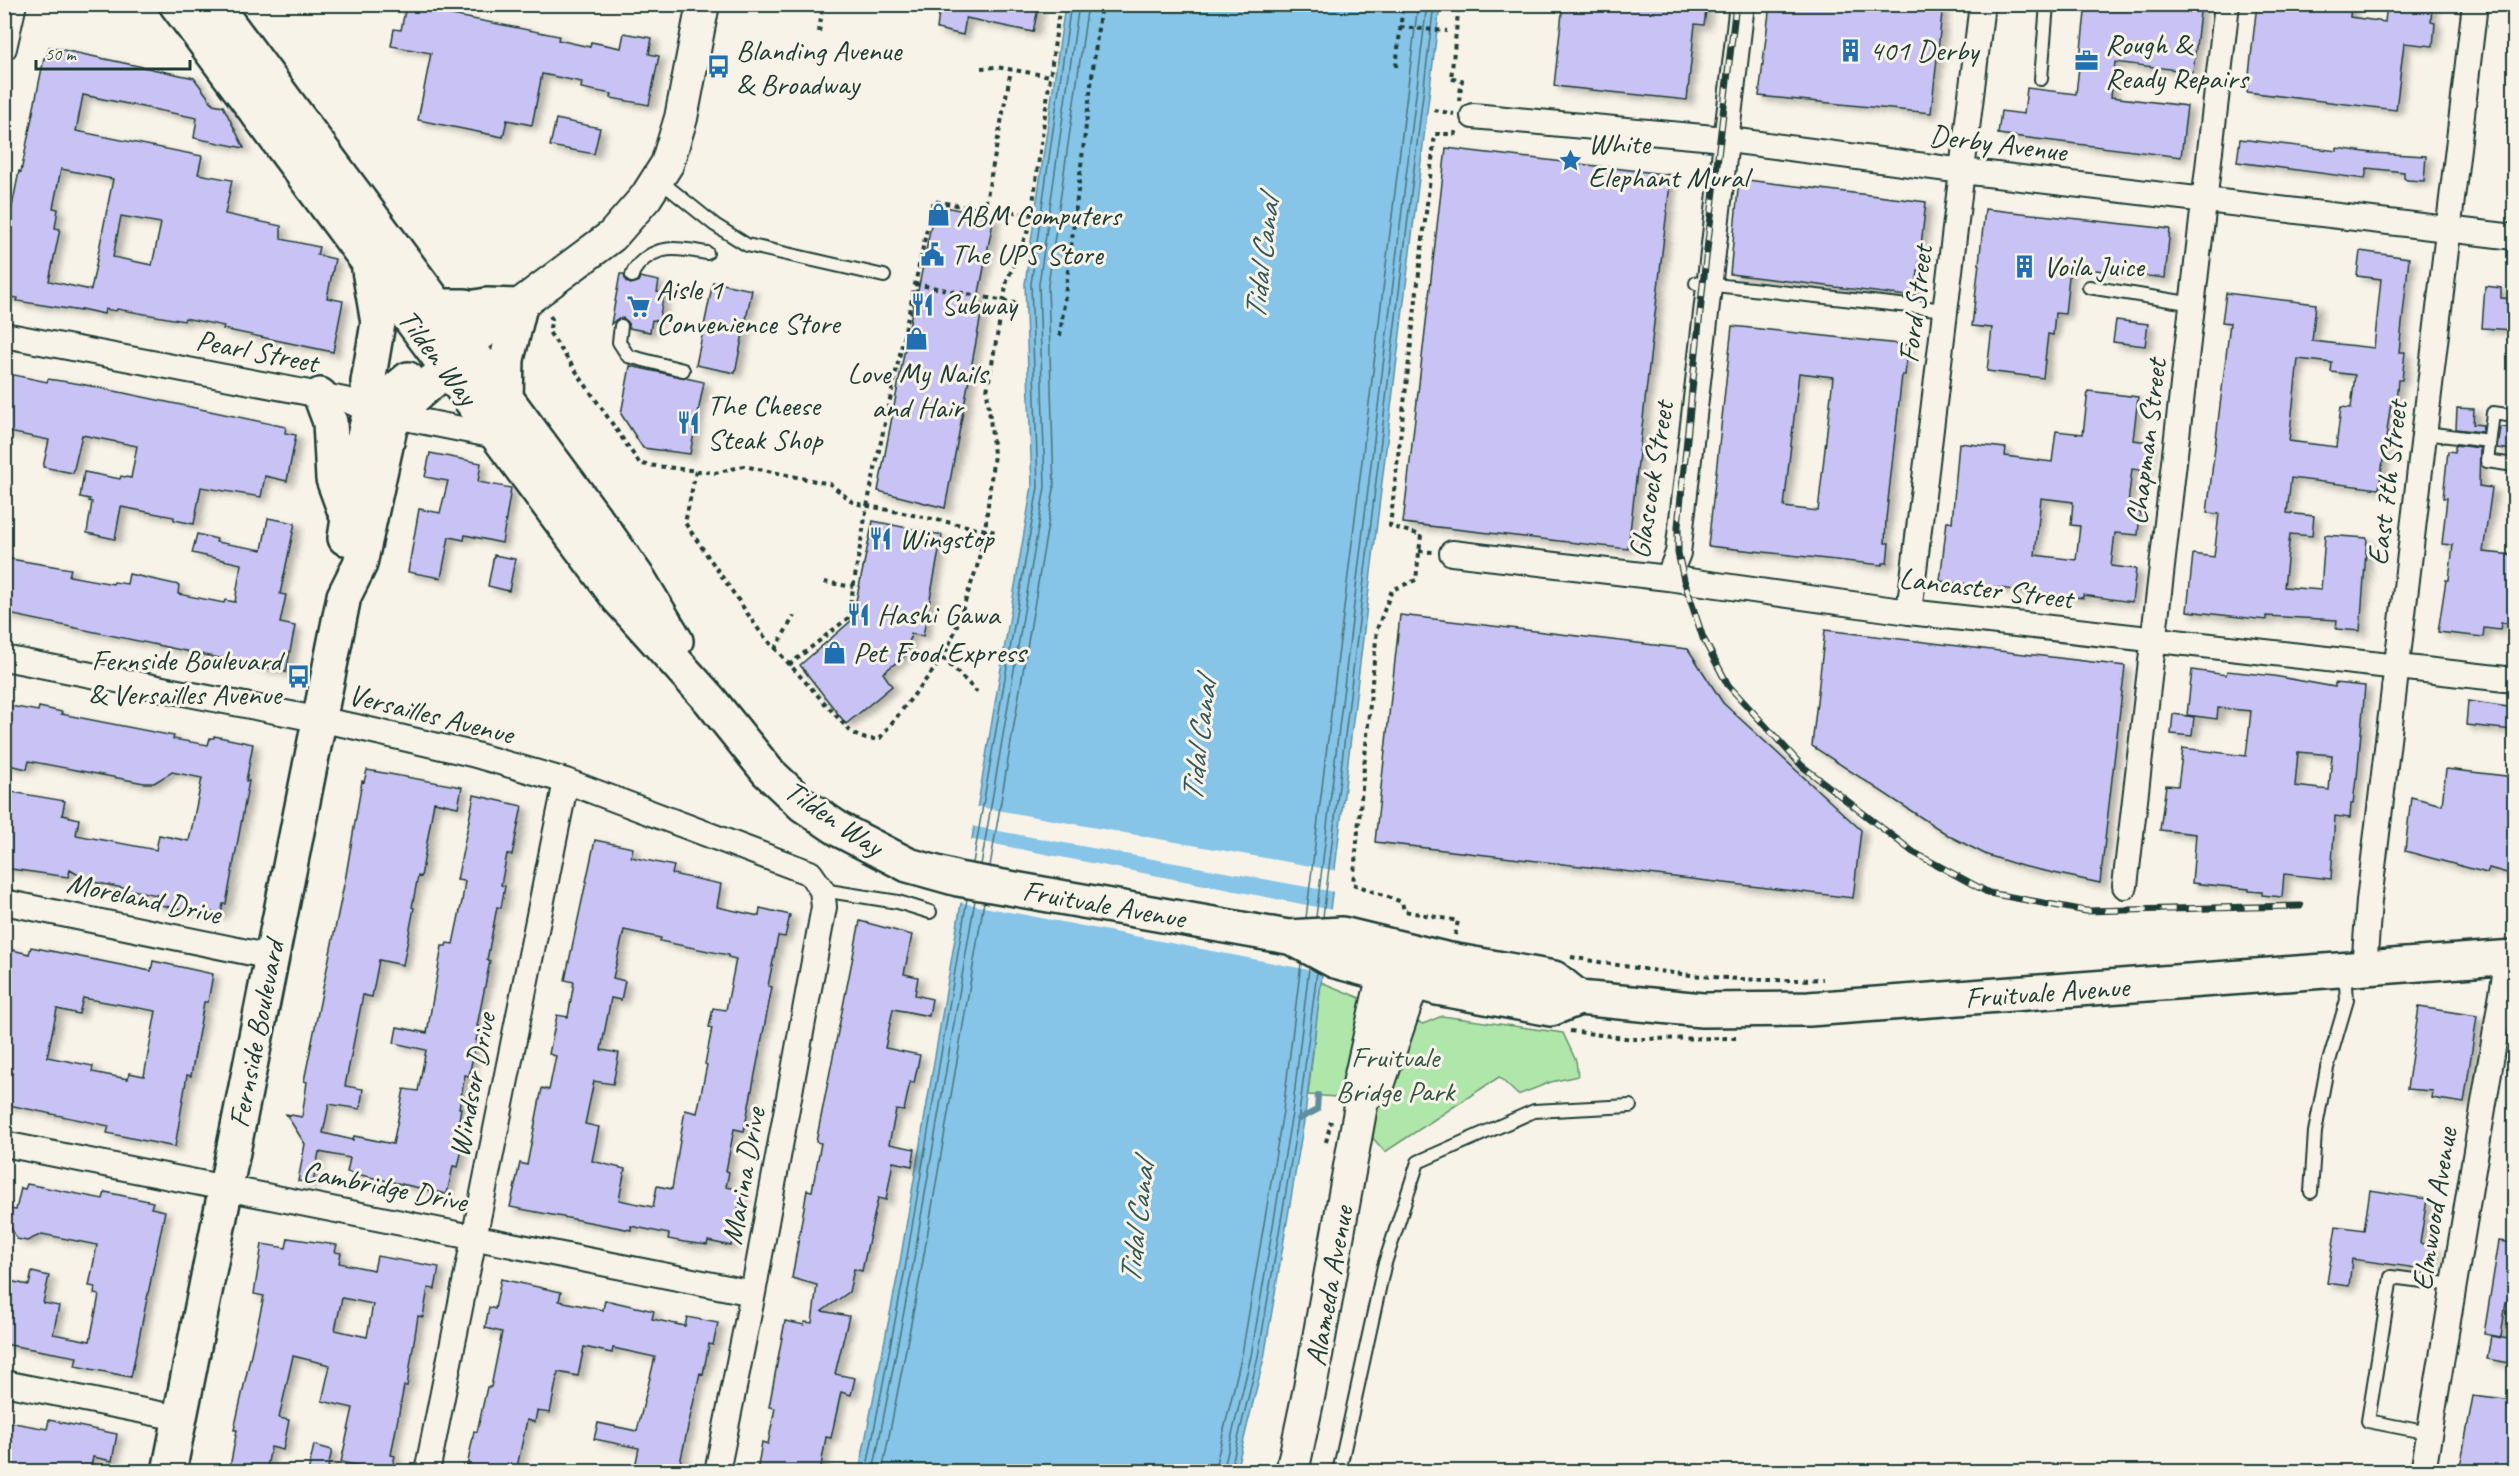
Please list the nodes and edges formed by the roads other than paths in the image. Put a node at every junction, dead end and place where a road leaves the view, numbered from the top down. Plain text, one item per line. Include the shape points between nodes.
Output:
1 (14, 4) edge
2 (176, 4) edge
3 (214, 4) edge
4 (1730, 4) edge
5 (1742, 4) edge
6 (1982, 4) edge
7 (2047, 4) edge
8 (2227, 4) edge
9 (2475, 4) edge
10 (702, 5) edge
11 (4, 48) edge
12 (2041, 79) dead end
13 (1463, 111) road end
14 (1720, 138) junction
15 (1963, 171) junction
16 (658, 179) junction
17 (2206, 201) junction
18 (2448, 229) junction
19 (2514, 237) edge
20 (706, 253) dead end
21 (367, 262) junction
22 (632, 276) dead end
23 (884, 276) dead end
24 (1703, 284) junction
25 (2089, 287) dead end
26 (2194, 304) junction
27 (438, 306) junction
28 (1946, 310) junction
29 (535, 311) junction
30 (621, 326) dead end
31 (4, 335) edge
32 (450, 357) junction
33 (683, 370) dead end
34 (320, 395) junction
35 (506, 399) junction
36 (383, 414) junction
37 (2514, 416) edge
38 (2425, 433) junction
39 (496, 436) junction
40 (2489, 441) junction
41 (2514, 465) edge
42 (348, 520) junction
43 (1452, 553) dead end
44 (1668, 578) junction
45 (344, 596) junction
46 (1909, 612) junction
47 (2154, 639) junction
48 (4, 658) edge
49 (2397, 667) junction
50 (2514, 680) edge
51 (710, 700) junction
52 (318, 720) junction
53 (566, 781) junction
54 (920, 869) joint
55 (2125, 886) dead end
56 (822, 890) junction
57 (4, 902) edge
58 (930, 912) dead end
59 (1339, 947) junction
60 (1408, 949) junction
61 (271, 957) junction
62 (2511, 957) edge
63 (2355, 969) junction
64 (1399, 978) junction
65 (1579, 998) junction
66 (1630, 1106) dead end
67 (4, 1144) edge
68 (226, 1188) junction
69 (2311, 1192) dead end
70 (474, 1236) junction
71 (2454, 1285) junction
72 (753, 1293) junction
73 (4, 1383) edge
74 (179, 1418) junction
75 (2429, 1433) junction
76 (169, 1472) edge
77 (427, 1472) edge
78 (717, 1472) edge
79 (1292, 1472) edge
80 (1339, 1472) edge
81 (2422, 1472) edge

1 - 11 street
2 - 21 main road, Tilden Way
3 - 27 main road, Tilden Way
4 - 14 street, Glascock Street
5 - 14 street, Glascock Street
6 - 15 street, Ford Street
7 - 12 lane
8 - 17 street, Chapman Street
9 - 18 street, East 7th Street
10 - 16 street via 681,118 667,164
13 - 14 street, Derby Avenue
14 - 15 street, Derby Avenue
14 - 24 street, Glascock Street
15 - 17 street, Derby Avenue
15 - 28 street, Ford Street
16 - 23 lane via 747,245
16 - 29 street via 612,236
17 - 18 street, Derby Avenue
17 - 26 street, Chapman Street
18 - 19 street, Derby Avenue
18 - 38 street, East 7th Street
20 - 22 lane via 660,249 645,258
21 - 32 main road, Tilden Way
21 - 36 main road via 378,323 368,382
24 - 28 lane
24 - 44 street, Glascock Street via 1671,513
25 - 26 lane
26 - 47 street, Chapman Street
27 - 29 main road via 470,308 488,304
27 - 32 main road, Tilden Way
28 - 46 street, Ford Street
29 - 32 street
29 - 35 main road via 507,359
30 - 33 lane via 618,342 628,356
31 - 34 street, Pearl Street
32 - 35 main road, Tilden Way
32 - 36 main road
32 - 39 main road, Tilden Way
34 - 36 street, Pearl Street
34 - 42 main road via 330,422 333,479
35 - 51 main road, Tilden Way via 640,581
36 - 39 street, Pearl Street
36 - 42 main road, Fernside Boulevard via 356,469
36 - 45 main road, Fernside Boulevard via 390,428 360,564
37 - 40 lane via 2493,413
38 - 40 lane
38 - 49 street, East 7th Street
39 - 51 main road, Tilden Way via 618,598
40 - 41 lane via 2487,461
42 - 45 main road, Fernside Boulevard via 342,560
43 - 44 street, Lancaster Street
44 - 46 street, Lancaster Street
45 - 52 main road, Fernside Boulevard
46 - 47 street, Lancaster Street
47 - 49 street, Lancaster Street
47 - 55 street, Chapman Street
48 - 52 street, Versailles Avenue
49 - 50 street, Lancaster Street
49 - 63 street, East 7th Street via 2366,933
51 - 54 main road, Tilden Way via 761,764 803,805 879,852
52 - 53 street, Versailles Avenue via 472,754
52 - 61 main road, Fernside Boulevard
53 - 56 street, Versailles Avenue via 810,873
53 - 70 street, Windsor Drive
54 - 59 main road, Fruitvale Avenue
56 - 58 lane via 898,902
56 - 72 street, Marina Drive via 824,907
57 - 61 street, Moreland Drive
59 - 60 main road, Fruitvale Avenue
59 - 64 main road, Fruitvale Avenue
60 - 64 street
60 - 65 main road, Fruitvale Avenue via 1554,978
61 - 68 main road, Fernside Boulevard
62 - 63 main road, Fruitvale Avenue
62 - 71 street, Elmwood Avenue
63 - 65 main road, Fruitvale Avenue via 1809,1009 1702,1010
63 - 69 lane via 2327,1068 2317,1121
64 - 65 main road, Fruitvale Avenue via 1551,1009
64 - 79 street, Alameda Avenue via 1359,1084 1362,1100
66 - 80 lane via 1534,1111 1418,1162 1384,1266
67 - 68 street, Cambridge Drive
68 - 70 street, Cambridge Drive
68 - 74 main road, Fernside Boulevard
70 - 72 street, Cambridge Drive
70 - 77 street, Windsor Drive
71 - 75 street, Elmwood Avenue
71 - 75 lane via 2391,1276 2368,1420
72 - 78 street, Marina Drive
73 - 74 street
74 - 76 main road, Fernside Boulevard
75 - 81 street, Elmwood Avenue

